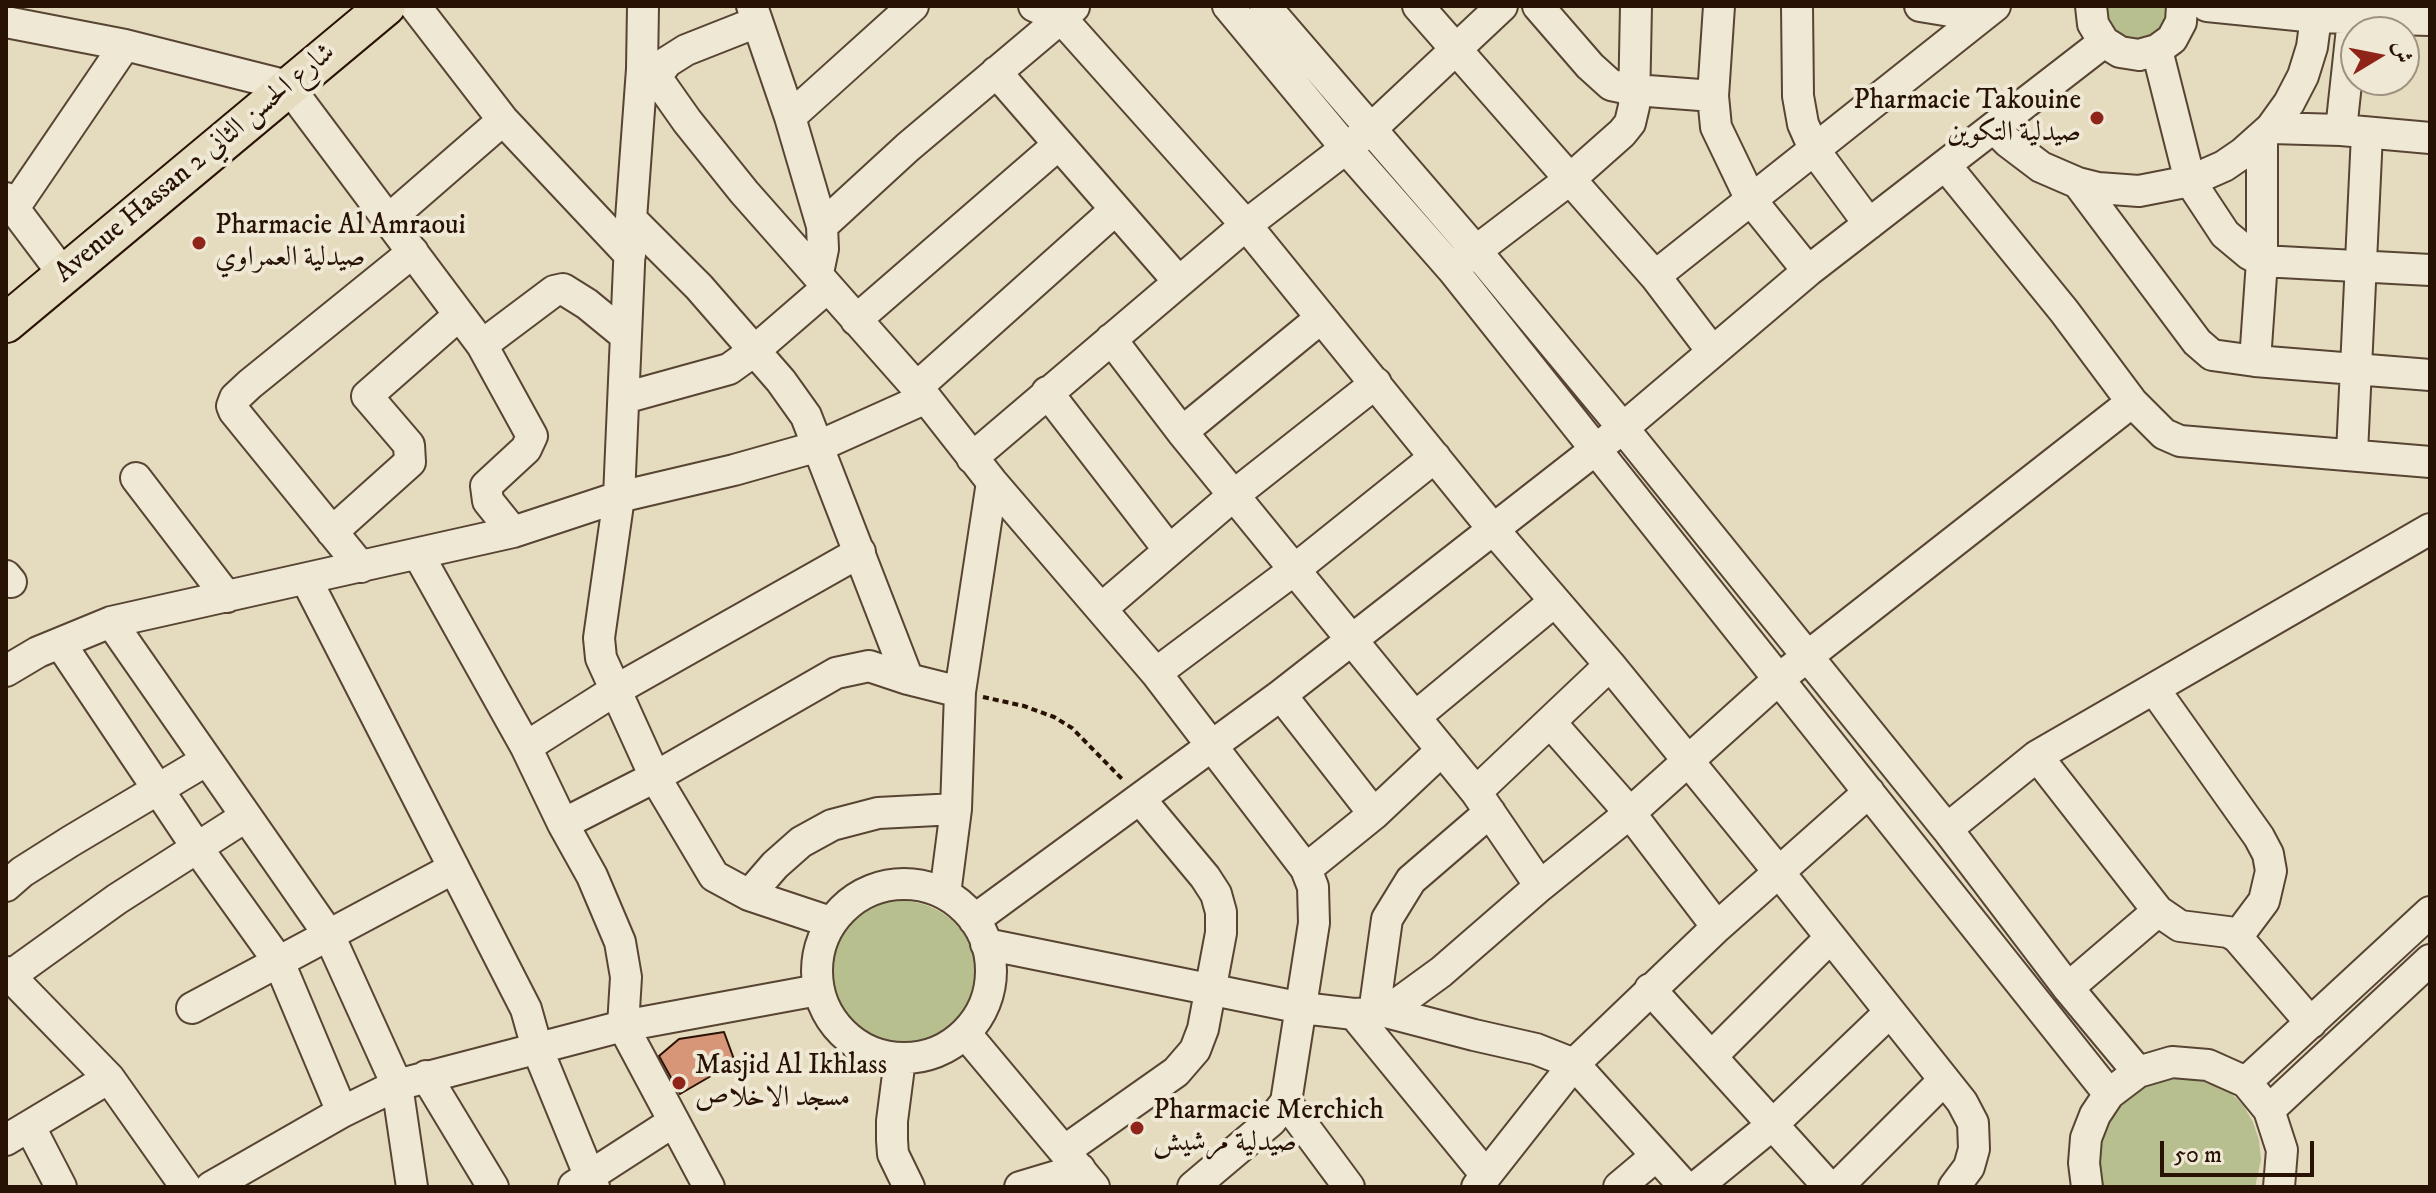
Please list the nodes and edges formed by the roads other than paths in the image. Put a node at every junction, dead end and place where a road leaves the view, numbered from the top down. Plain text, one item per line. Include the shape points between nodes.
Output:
1 (386, 6) edge
2 (415, 6) edge
3 (643, 6) edge
4 (913, 6) edge
5 (1228, 6) edge
6 (1265, 6) edge
7 (1418, 6) edge
8 (1502, 6) edge
9 (1538, 6) edge
10 (1636, 6) edge
11 (1719, 6) edge
12 (1797, 6) edge
13 (1920, 6) edge
14 (2091, 6) edge
15 (2182, 6) edge
16 (2207, 6) edge
17 (1990, 9) edge
18 (1057, 10) edge
19 (757, 12) edge
20 (2316, 17) junction
21 (2340, 18) edge
22 (6, 22) edge
23 (2104, 42) junction
24 (125, 45) junction
25 (1455, 49) junction
26 (2157, 50) junction
27 (996, 72) junction
28 (649, 73) junction
29 (288, 86) junction
30 (1635, 90) junction
31 (1713, 96) junction
32 (2354, 96) edge
33 (790, 117) junction
34 (503, 120) junction
35 (1371, 129) junction
36 (1995, 129) junction
37 (2266, 132) junction
38 (2354, 132) junction
39 (2430, 138) edge
40 (1058, 145) junction
41 (1345, 147) junction
42 (1815, 151) junction
43 (1946, 166) junction
44 (1569, 180) junction
45 (2190, 181) junction
46 (2078, 183) junction
47 (1751, 200) junction
48 (10, 203) edge
49 (1115, 210) junction
50 (631, 219) junction
51 (388, 220) junction
52 (1869, 224) junction
53 (1246, 225) junction
54 (822, 226) junction
55 (413, 252) junction
56 (1477, 252) junction
57 (630, 255) junction
58 (2262, 261) junction
59 (2362, 266) junction
60 (1452, 269) junction
61 (2430, 270) edge
62 (1808, 271) junction
63 (64, 275) junction
64 (1655, 276) junction
65 (823, 280) junction
66 (1179, 282) junction
67 (458, 316) junction
68 (1321, 318) junction
69 (856, 320) junction
70 (6, 323) edge
71 (626, 336) junction
72 (1111, 339) junction
73 (482, 345) junction
74 (754, 351) junction
75 (1712, 351) junction
76 (2255, 361) junction
77 (2358, 369) junction
78 (2430, 375) edge
79 (1376, 383) junction
80 (1047, 392) junction
81 (921, 393) junction
82 (624, 398) junction
83 (2132, 402) junction
84 (1623, 428) junction
85 (1182, 432) junction
86 (819, 446) junction
87 (1595, 449) junction
88 (2352, 453) junction
89 (1435, 457) junction
90 (972, 458) junction
91 (2430, 462) edge
92 (136, 478) dead end
93 (992, 482) junction
94 (1234, 495) junction
95 (619, 497) junction
96 (1493, 529) junction
97 (2430, 529) edge
98 (332, 532) junction
99 (513, 532) junction
100 (1169, 550) junction
101 (860, 552) junction
102 (418, 554) junction
103 (361, 567) junction
104 (1294, 570) junction
105 (306, 579) junction
106 (227, 597) junction
107 (1555, 601) junction
108 (1101, 609) junction
109 (111, 622) junction
110 (1351, 639) junction
111 (60, 643) junction
112 (1807, 658) junction
113 (1610, 665) junction
114 (6, 671) edge
115 (1156, 673) junction
116 (1780, 678) junction
117 (908, 679) junction
118 (2154, 689) junction
119 (614, 691) junction
120 (960, 692) junction
121 (1281, 695) junction
122 (1415, 717) junction
123 (1550, 722) junction
124 (526, 747) junction
125 (1211, 748) junction
126 (1442, 750) junction
127 (2037, 756) junction
128 (207, 760) junction
129 (1687, 760) junction
130 (655, 777) junction
131 (160, 788) junction
132 (1869, 792) junction
133 (1140, 799) junction
134 (1483, 802) junction
135 (956, 809) junction
136 (1630, 813) junction
137 (1374, 814) junction
138 (245, 817) junction
139 (563, 824) junction
140 (1947, 829) junction
141 (198, 849) junction
142 (454, 868) junction
143 (1306, 869) junction
144 (1778, 871) junction
145 (8, 881) edge
146 (1540, 886) junction
147 (945, 894) junction
148 (749, 895) junction
149 (2158, 911) junction
150 (2430, 912) edge
151 (830, 922) junction
152 (1717, 927) junction
153 (980, 932) junction
154 (329, 935) junction
155 (2237, 937) junction
156 (1830, 938) junction
157 (2430, 960) edge
158 (279, 962) junction
159 (8, 974) edge
160 (1211, 988) junction
161 (2068, 988) junction
162 (1650, 989) junction
163 (818, 990) junction
164 (192, 1008) dead end
165 (1302, 1008) junction
166 (1890, 1012) junction
167 (1372, 1013) junction
168 (2311, 1023) junction
169 (623, 1026) junction
170 (965, 1033) junction
171 (537, 1048) junction
172 (1712, 1056) junction
173 (900, 1059) junction
174 (1574, 1064) junction
175 (2138, 1072) junction
176 (426, 1076) junction
177 (109, 1078) junction
178 (1944, 1080) junction
179 (2246, 1082) junction
180 (397, 1085) junction
181 (2109, 1094) junction
182 (1286, 1102) junction
183 (2269, 1110) junction
184 (342, 1112) junction
185 (673, 1122) junction
186 (1772, 1125) junction
187 (18, 1134) edge
188 (1656, 1156) junction
189 (1080, 1169) edge
190 (1481, 1181) edge
191 (585, 1184) edge
192 (1347, 1186) edge
193 (61, 1187) edge
194 (186, 1187) edge
195 (211, 1187) edge
196 (412, 1187) edge
197 (493, 1187) edge
198 (709, 1187) edge
199 (909, 1187) edge
200 (1020, 1187) edge
201 (1193, 1187) edge
202 (1619, 1187) edge
203 (1685, 1187) edge
204 (1696, 1187) edge
205 (1829, 1187) edge
206 (1837, 1187) edge
207 (1954, 1187) edge
208 (2087, 1187) edge
209 (2279, 1187) edge

1 - 29 main road, Avenue Hassan 2 شارع الحسن الثاني
2 - 34 street
3 - 28 street
4 - 33 street
5 - 41 street
6 - 35 street
7 - 25 street
8 - 25 street
9 - 30 street via 1602,78 1617,88
10 - 30 street
11 - 31 street
12 - 42 street via 1798,96
13 - 17 street
14 - 23 street via 2093,24
15 - 26 street via 2172,39
16 - 20 street
17 - 42 street
18 - 27 street
18 - 53 street
19 - 28 street
19 - 33 street
20 - 21 street
20 - 37 street via 2303,76
22 - 24 street
23 - 26 street via 2139,55
23 - 36 street
24 - 29 street
24 - 48 street
25 - 35 street
25 - 44 street
26 - 45 street
27 - 40 street
27 - 54 street
28 - 50 street
28 - 65 street
29 - 51 street
29 - 63 main road, Avenue Hassan 2 شارع الحسن الثاني
30 - 31 street
30 - 44 street via 1630,123
31 - 47 street via 1718,133
32 - 38 street
33 - 54 street
34 - 51 street
34 - 57 street
35 - 41 street
35 - 56 street
36 - 43 street
36 - 46 street via 2041,167
37 - 38 street
37 - 45 street via 2224,166
37 - 58 street
38 - 39 street
38 - 59 street
40 - 49 street
40 - 69 street
41 - 53 street
41 - 60 street
42 - 47 street
42 - 52 street
43 - 52 street
43 - 83 street
44 - 56 street
44 - 64 street
45 - 46 street via 2139,191
45 - 58 street via 2225,234
46 - 76 street via 2202,348 2212,355
47 - 62 street
47 - 64 street
48 - 63 street
49 - 66 street
49 - 81 street
50 - 57 street
50 - 74 street
51 - 55 street
52 - 62 street
53 - 66 street
53 - 68 street
54 - 65 street
55 - 67 street
55 - 98 street via 250,384 232,406
56 - 60 street
56 - 84 street
57 - 71 street
58 - 59 street
58 - 76 street
59 - 61 street
59 - 77 street
60 - 87 street
62 - 75 street
63 - 70 main road, Avenue Hassan 2 شارع الحسن الثاني
64 - 75 street
65 - 69 street
65 - 74 street
66 - 72 street
67 - 73 street
67 - 98 street via 367,396 409,445 410,462
68 - 79 street
68 - 85 street
69 - 81 street
71 - 73 street via 563,289
71 - 82 street
72 - 80 street
72 - 85 street
73 - 99 street via 532,436 526,449 486,486 488,501
74 - 82 street via 729,369
74 - 86 street via 806,416
75 - 84 street
76 - 77 street
77 - 78 street
77 - 88 street
79 - 89 street
79 - 94 street
80 - 90 street
80 - 100 street
81 - 86 street
81 - 90 street
82 - 95 street
83 - 88 street via 2164,434 2180,441
83 - 112 street
84 - 87 street
84 - 112 street
85 - 94 street
86 - 95 street
86 - 101 street
87 - 96 street
87 - 116 street
88 - 91 street
89 - 96 street
89 - 104 street
90 - 93 street
92 - 106 street
93 - 108 street
93 - 120 street
94 - 100 street
94 - 104 street
95 - 99 street
95 - 119 street via 599,638
96 - 107 street
96 - 110 street
97 - 118 street
98 - 103 street
99 - 102 street
100 - 108 street
101 - 117 street
101 - 119 street
102 - 103 street
102 - 124 street
103 - 105 street
104 - 110 street
104 - 115 street
105 - 106 street
105 - 142 street
106 - 109 street
107 - 113 street
107 - 122 street
108 - 115 street
109 - 111 street
109 - 128 street
110 - 121 street
110 - 122 street
111 - 114 street
111 - 131 street
112 - 116 street
112 - 140 street
113 - 123 street
113 - 129 street
115 - 125 street
116 - 129 street
116 - 132 street
117 - 120 street
117 - 130 street via 869,666 836,673
118 - 127 street
118 - 155 street via 2268,854 2271,871 2264,901
119 - 124 street
119 - 130 street
120 - 135 street
121 - 125 street
121 - 137 street
122 - 126 street
123 - 134 street
123 - 136 street
124 - 139 street
125 - 133 street
125 - 143 street
126 - 134 street
126 - 137 street
127 - 140 street
127 - 149 street
128 - 131 street
128 - 138 street
129 - 136 street
129 - 144 street
130 - 139 street
130 - 148 street via 714,876
131 - 141 street
131 - 145 street
132 - 144 street
132 - 181 street
133 - 153 street
133 - 160 street via 1216,894 1221,933
134 - 146 street
134 - 167 street via 1411,880 1387,919
135 - 147 street
135 - 148 street via 878,813 832,825 801,842
136 - 146 street
136 - 152 street
137 - 143 street
138 - 141 street
138 - 154 street
139 - 169 street via 620,942 626,977
140 - 161 street
141 - 158 street
141 - 159 street
142 - 154 street
142 - 171 street via 526,1009
143 - 165 street via 1315,903
144 - 152 street
144 - 156 street
146 - 167 street via 1441,972
147 - 151 street via 895,883 870,889
147 - 153 street via 966,910
148 - 151 street
149 - 155 street via 2180,926
149 - 161 street
150 - 168 street
151 - 163 street via 817,955
152 - 162 street
153 - 160 street
153 - 170 street via 990,955 990,981 984,1006
154 - 158 street
154 - 180 street
155 - 168 street
156 - 166 street
156 - 172 street
157 - 183 street
158 - 164 street
158 - 184 street
159 - 177 street
160 - 165 street
160 - 189 street via 1195,1050
161 - 175 street
162 - 172 street
162 - 174 street
163 - 169 street
163 - 173 street via 834,1025 864,1049
165 - 167 street
165 - 182 street
166 - 178 street
166 - 186 street
167 - 174 street via 1536,1049
167 - 190 street
168 - 179 street
169 - 171 street
169 - 185 street
170 - 173 street via 926,1056
170 - 189 street
171 - 176 street
171 - 191 street
172 - 186 street
173 - 199 street via 892,1140
174 - 188 street
174 - 190 street
175 - 179 street via 2172,1062 2208,1065
175 - 181 street
176 - 180 street
176 - 197 street
177 - 187 street
177 - 194 street
178 - 206 street
178 - 207 street via 1967,1108 1974,1130 1973,1157
179 - 183 street
180 - 184 street
180 - 196 street
181 - 208 street via 2086,1138
182 - 192 street
182 - 201 street
183 - 209 street via 2282,1150
184 - 195 street
185 - 191 street
185 - 198 street
186 - 204 street
186 - 205 street
187 - 193 street
188 - 202 street
188 - 203 street
189 - 200 street

